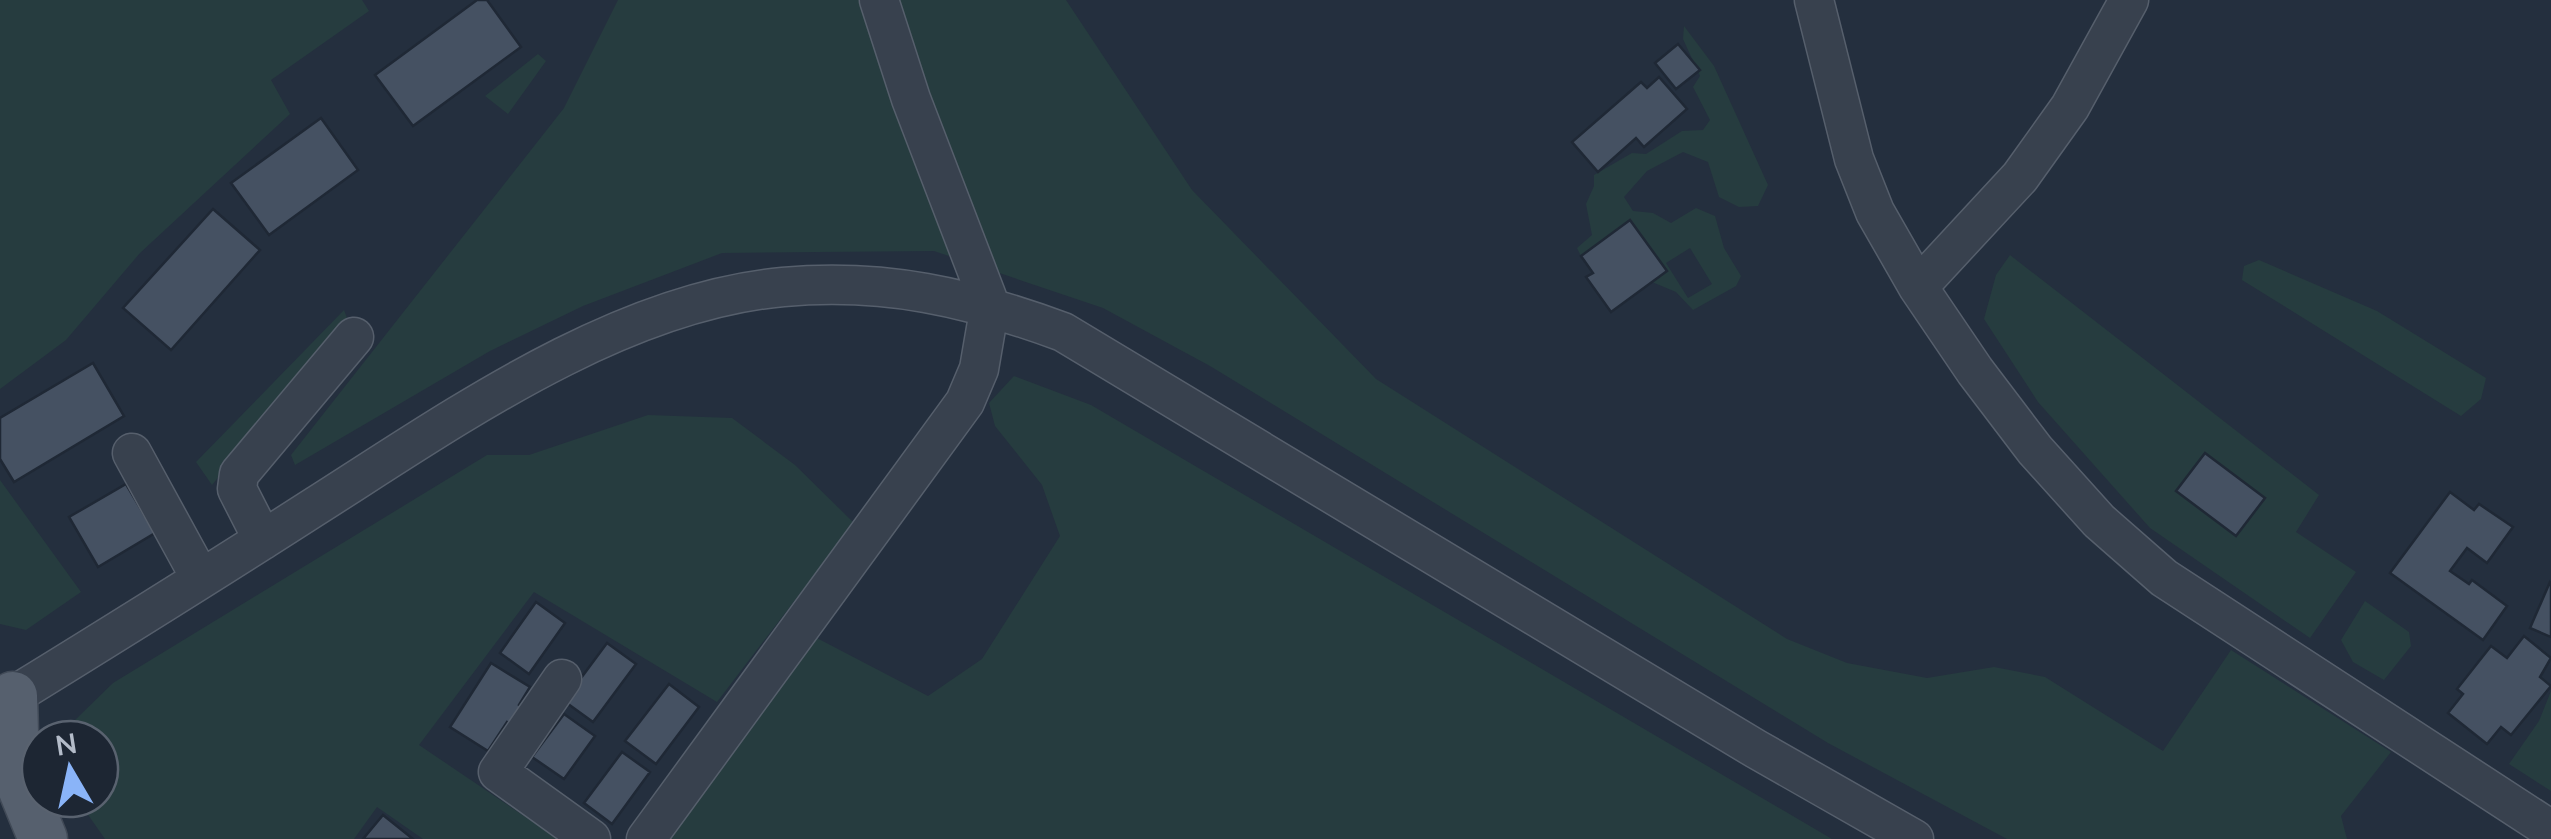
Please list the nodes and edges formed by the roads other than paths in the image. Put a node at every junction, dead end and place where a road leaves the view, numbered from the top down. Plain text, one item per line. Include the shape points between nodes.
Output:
1 (878, 0) edge
2 (1814, 0) edge
3 (2129, 0) edge
4 (1918, 287) junction
5 (990, 306) junction
6 (354, 336) dead end
7 (132, 453) dead end
8 (263, 540) junction
9 (201, 580) junction
10 (562, 679) dead end
11 (7, 701) edge
12 (2551, 830) edge
13 (43, 839) edge
14 (590, 839) edge
15 (646, 839) edge
16 (1914, 839) edge

1 - 5 street
2 - 4 street via 1854,159
3 - 4 street via 2070,107 2020,178
4 - 12 street via 2035,450 2098,521 2226,621
5 - 8 street via 881,284 780,287 702,303 616,331 533,374
5 - 15 street via 979,369 965,402
5 - 16 street via 1063,332 1148,380
6 - 8 street via 239,474 237,489
7 - 9 street
8 - 9 street
9 - 11 street
10 - 14 street via 498,772
11 - 13 main road via 15,772

